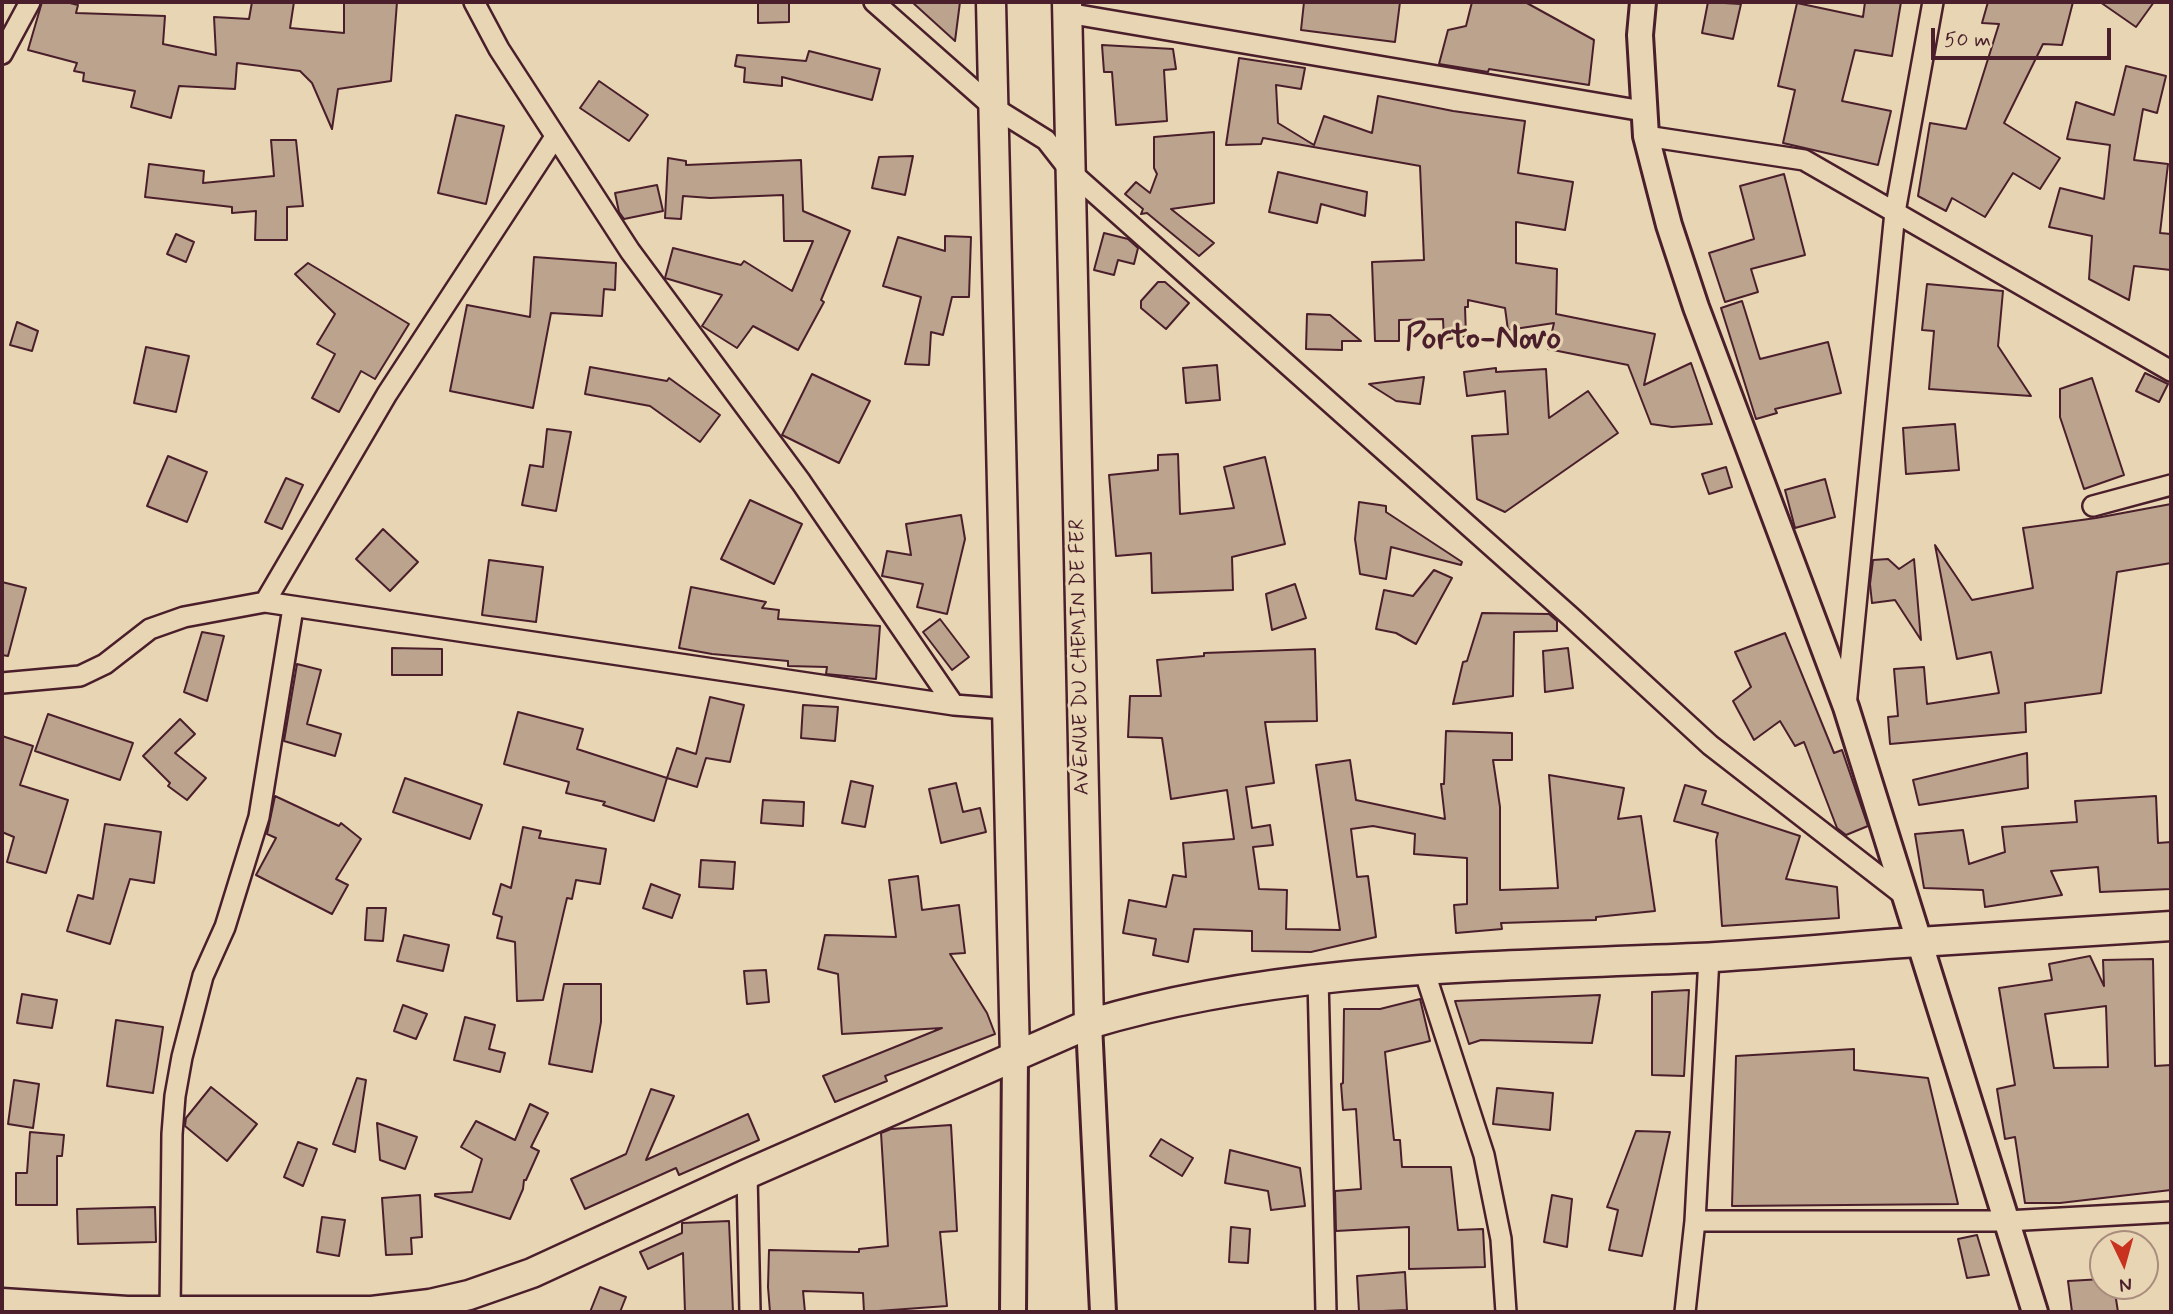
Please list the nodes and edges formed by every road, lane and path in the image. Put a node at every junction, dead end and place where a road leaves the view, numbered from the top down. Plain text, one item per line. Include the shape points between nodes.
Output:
1 (30, 2) edge
2 (474, 2) edge
3 (874, 2) edge
4 (991, 2) edge
5 (1643, 2) edge
6 (1933, 2) edge
7 (1067, 8) edge
8 (2, 54) edge
9 (993, 107) junction
10 (1645, 124) junction
11 (555, 137) junction
12 (1071, 172) junction
13 (1895, 212) junction
14 (2171, 371) edge
15 (2171, 485) edge
16 (2092, 506) dead end
17 (265, 603) junction
18 (293, 608) junction
19 (2, 682) edge
20 (954, 705) junction
21 (1846, 707) junction
22 (1007, 709) junction
23 (1906, 897) junction
24 (2171, 926) edge
25 (1919, 942) junction
26 (1709, 957) junction
27 (1424, 970) junction
28 (1318, 978) junction
29 (1089, 1024) junction
30 (1015, 1056) junction
31 (747, 1174) junction
32 (2171, 1212) edge
33 (1695, 1221) junction
34 (2006, 1221) junction
35 (2, 1303) edge
36 (79, 1311) edge
37 (170, 1312) edge
38 (750, 1312) edge
39 (1013, 1312) edge
40 (1103, 1312) edge
41 (1326, 1312) edge
42 (1506, 1312) edge
43 (1685, 1312) edge
44 (2035, 1312) edge

1 - 8 street
2 - 11 street
3 - 9 street
4 - 9 main road
5 - 10 street via 1640,35
6 - 13 street
7 - 10 street
7 - 12 main road, AVENUE DU CHEMIN DE FER
9 - 12 street via 1046,140
9 - 22 main road
10 - 13 street via 1804,160
10 - 21 street via 1669,225 1696,307
11 - 17 street via 387,394
11 - 20 street via 657,290 801,482
12 - 23 street via 1710,745
12 - 29 main road, AVENUE DU CHEMIN DE FER
13 - 14 street
13 - 21 street
15 - 16 street
17 - 18 street
17 - 19 street via 184,617 150,629 105,664 80,676
18 - 20 street
18 - 37 street via 259,817 225,927 203,976 175,1096
20 - 22 street
21 - 23 street
22 - 30 main road
23 - 25 street
24 - 25 main road
25 - 26 main road
25 - 34 street
26 - 27 main road
26 - 33 street
27 - 28 main road
27 - 42 street via 1484,1155 1501,1239
28 - 29 main road via 1139,1009
28 - 41 street
29 - 30 main road
29 - 40 street, AVENUE DU CHEMIN DE FER
30 - 31 main road
30 - 39 street
31 - 37 main road via 532,1273 469,1295 372,1311
31 - 38 street
32 - 34 street
33 - 34 street
33 - 43 street
34 - 44 street
35 - 36 main road
36 - 37 main road

